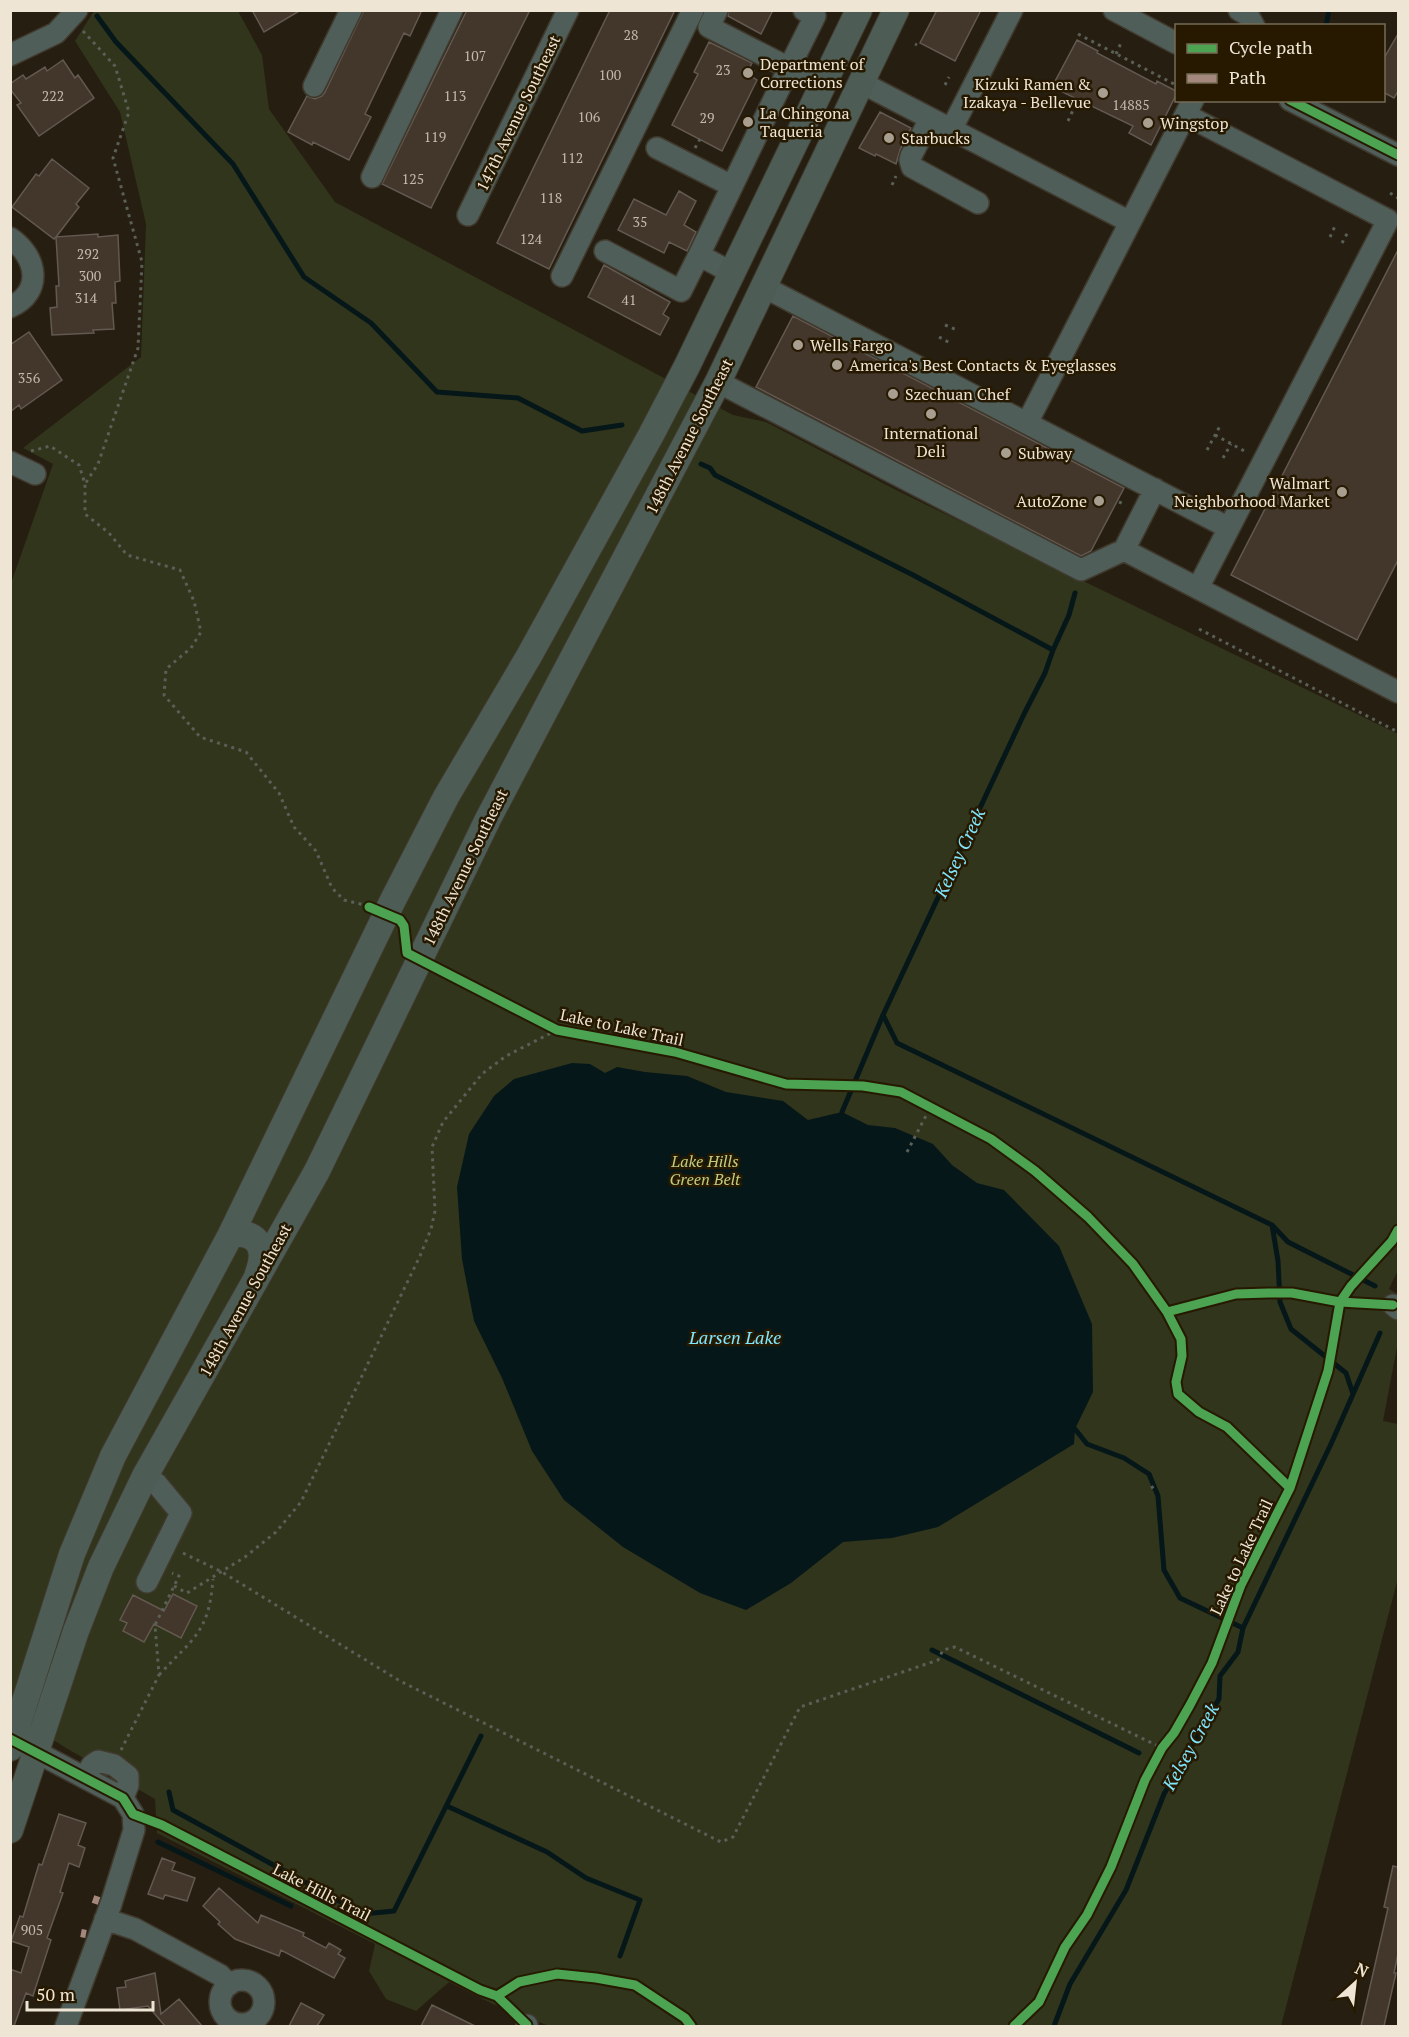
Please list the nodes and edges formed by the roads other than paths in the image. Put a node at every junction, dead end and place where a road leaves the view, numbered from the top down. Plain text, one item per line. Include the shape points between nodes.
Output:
1 (351, 10) edge
2 (452, 10) edge
3 (568, 10) edge
4 (693, 10) edge
5 (717, 10) edge
6 (804, 10) edge
7 (896, 10) edge
8 (1012, 10) edge
9 (1114, 10) edge
10 (1239, 10) edge
11 (858, 11) edge
12 (74, 14) edge
13 (1253, 24) edge
14 (1175, 42) edge
15 (10, 55) edge
16 (789, 68) junction
17 (862, 83) junction
18 (823, 85) junction
19 (314, 86) dead end
20 (1294, 102) edge
21 (1190, 108) edge
22 (930, 118) junction
23 (951, 130) junction
24 (657, 148) dead end
25 (1398, 155) edge
26 (372, 177) dead end
27 (732, 186) junction
28 (978, 203) dead end
29 (468, 215) dead end
30 (1130, 222) junction
31 (10, 238) edge
32 (605, 250) dead end
33 (699, 255) junction
34 (732, 273) junction
35 (562, 276) dead end
36 (764, 287) junction
37 (10, 307) edge
38 (718, 382) junction
39 (1027, 423) junction
40 (17, 457) edge
41 (35, 474) dead end
42 (1155, 489) junction
43 (1229, 528) junction
44 (1124, 550) junction
45 (1198, 588) junction
46 (529, 656) junction
47 (556, 692) junction
48 (1398, 692) edge
49 (231, 1234) junction
50 (252, 1289) junction
51 (145, 1476) junction
52 (151, 1573) road end
53 (11, 1742) edge
54 (37, 1752) junction
55 (10, 1830) edge
56 (105, 1919) junction
57 (229, 1985) dead end
58 (66, 2026) edge

1 - 19 street
2 - 26 street
3 - 29 street, 147th Avenue Southeast
4 - 35 street
5 - 16 street via 710,27
6 - 16 street via 815,16
7 - 17 main road, 148th Avenue Southeast
8 - 23 street
9 - 14 street
10 - 13 street
11 - 18 main road, 148th Avenue Southeast
12 - 15 street via 56,33
16 - 18 street
16 - 27 street
17 - 22 street
17 - 36 main road, 148th Avenue Southeast
18 - 34 main road, 148th Avenue Southeast
20 - 25 street
21 - 30 street
21 - 43 street via 1388,220
22 - 23 street
22 - 28 street via 911,156 912,168
23 - 30 street
24 - 27 street
27 - 33 street
30 - 39 street
31 - 37 street via 27,255 33,276 27,296
32 - 33 street via 681,291
33 - 34 street
34 - 46 main road, 148th Avenue Southeast via 651,435
36 - 38 main road, 148th Avenue Southeast
36 - 39 street
38 - 44 street via 1081,570
38 - 47 main road, 148th Avenue Southeast
39 - 42 street
40 - 41 street
42 - 43 street
42 - 44 street
43 - 45 street
44 - 45 street
45 - 48 street
46 - 47 main road via 528,690 537,696
46 - 49 main road, 148th Avenue Southeast via 378,910
47 - 50 main road, 148th Avenue Southeast via 488,819 317,1171
49 - 50 main road via 251,1236 259,1244 262,1261
49 - 53 main road, 148th Avenue Southeast via 91,1504
50 - 51 main road, 148th Avenue Southeast
51 - 52 street via 156,1483 181,1513
51 - 54 main road, 148th Avenue Southeast via 101,1567
53 - 54 street
54 - 55 main road, 148th Avenue Southeast
54 - 56 street via 128,1806 134,1830
56 - 57 street via 135,1929 220,1976
56 - 58 street

